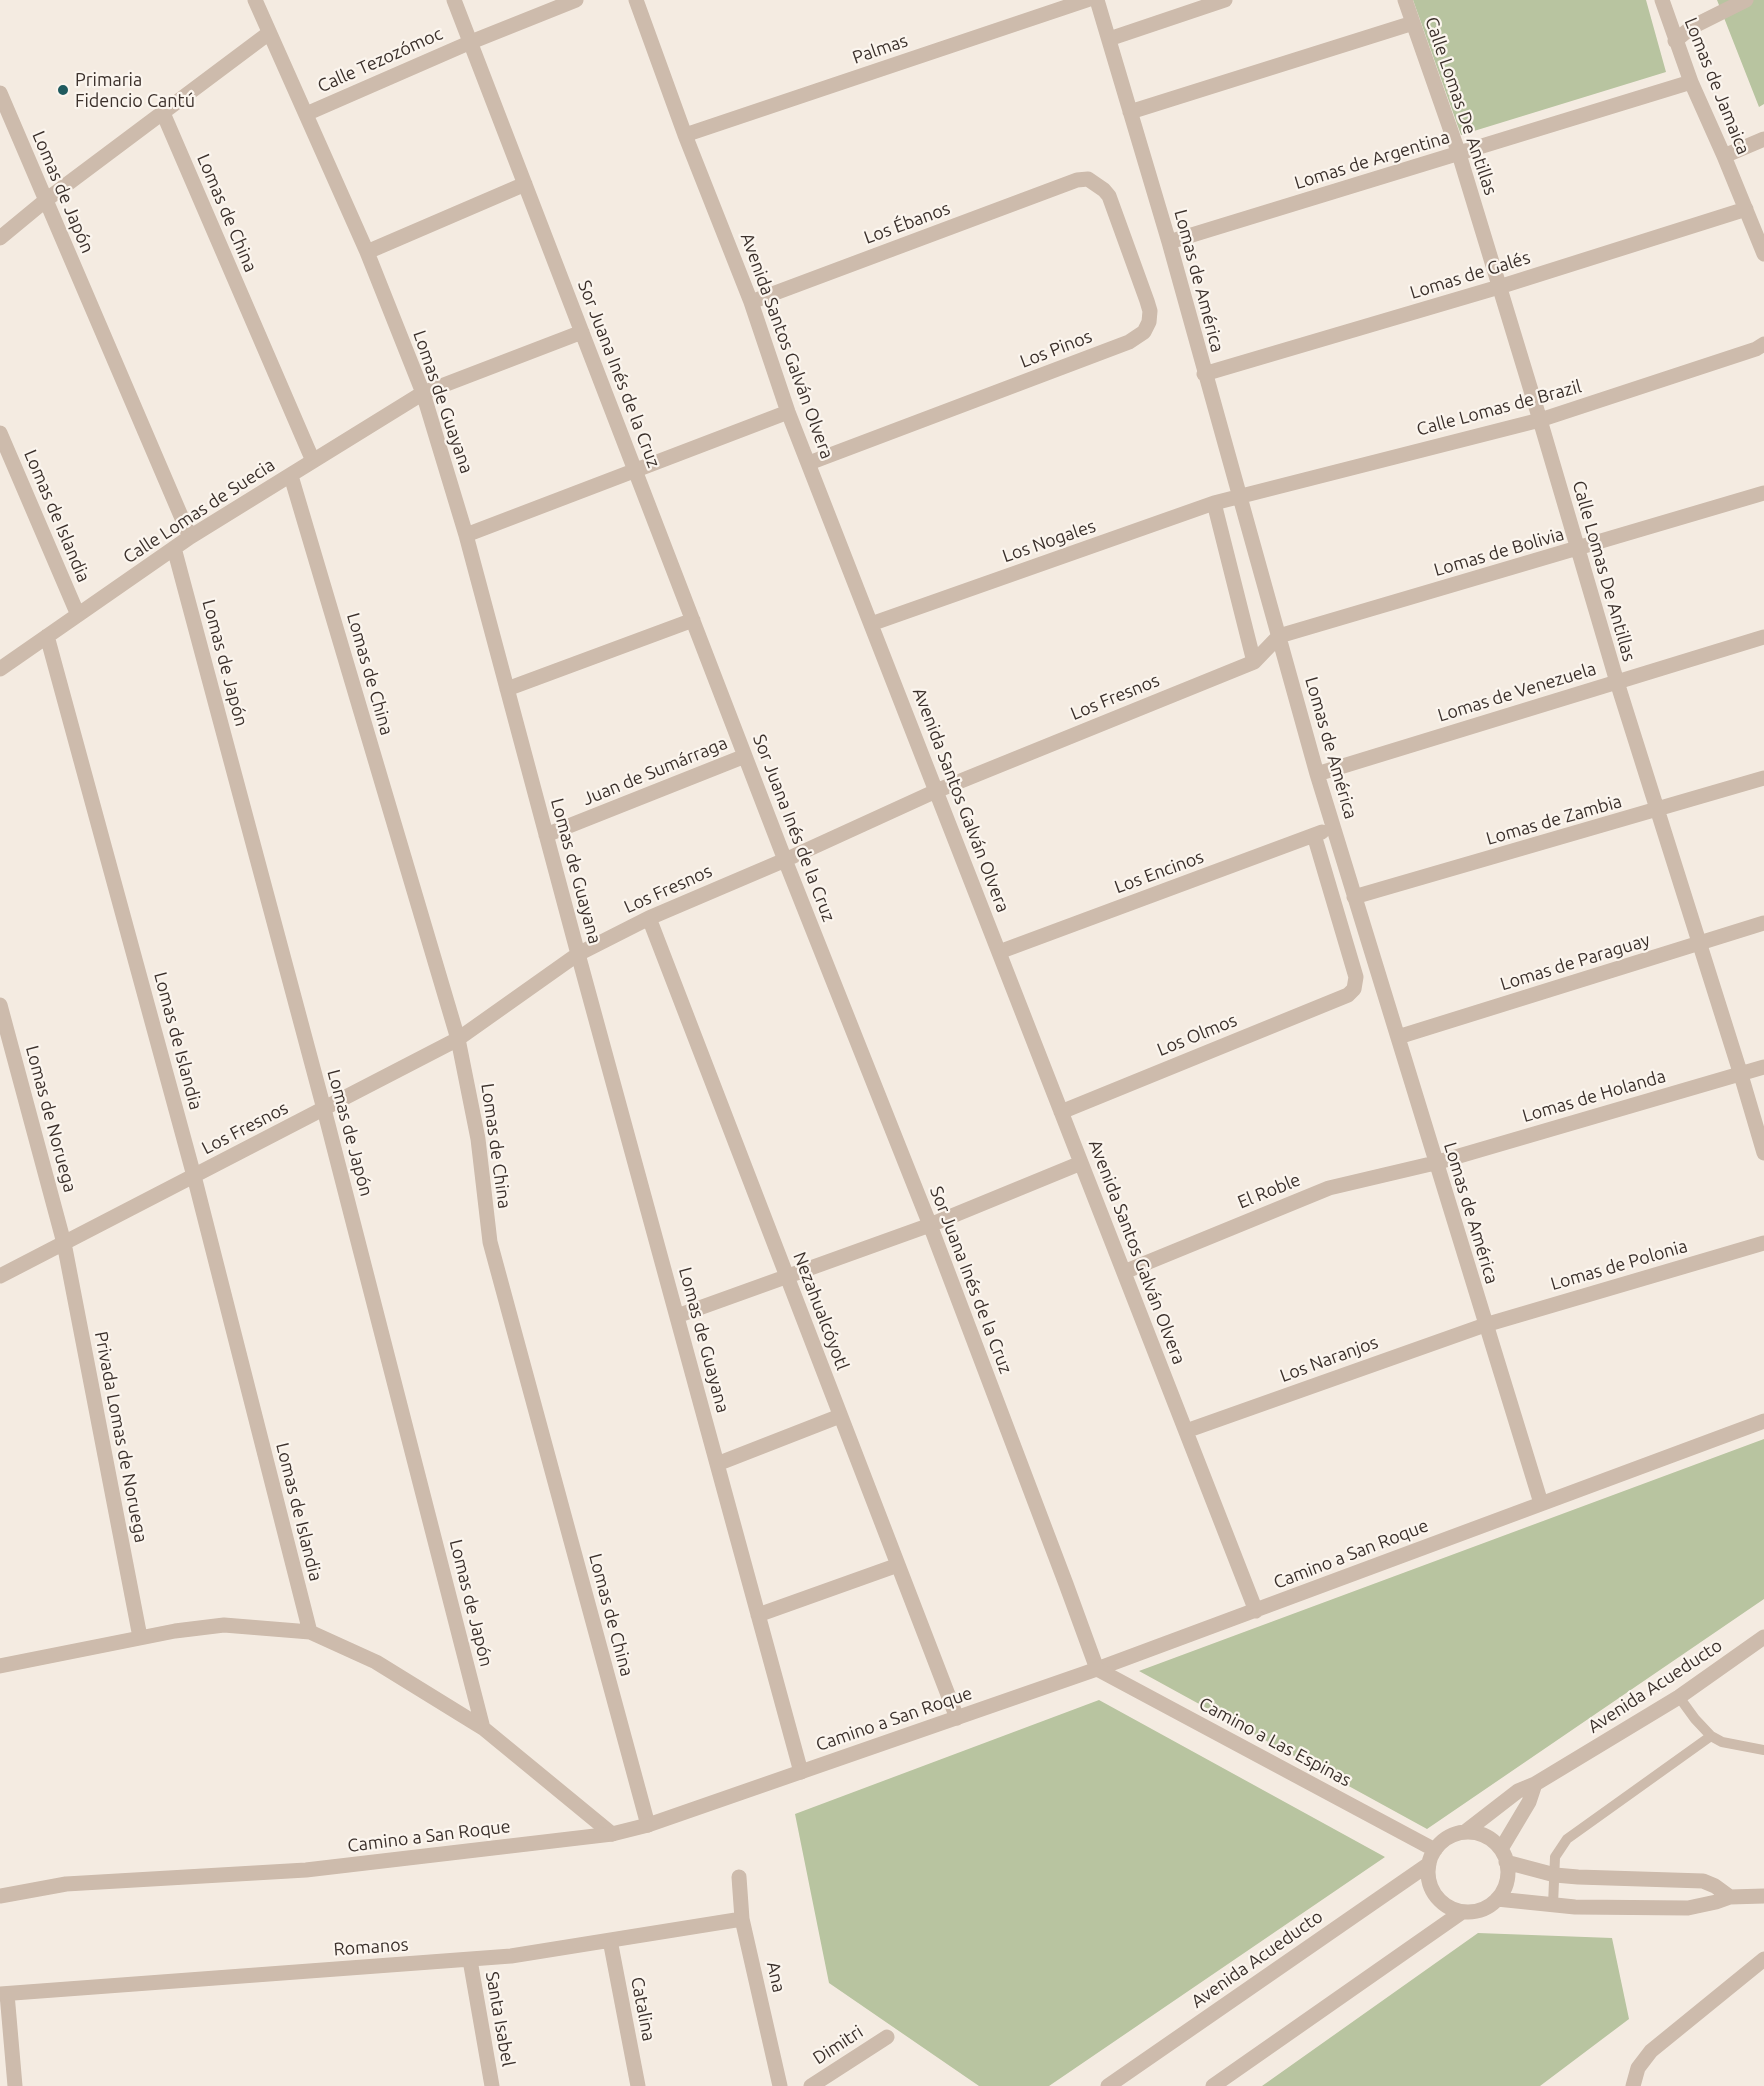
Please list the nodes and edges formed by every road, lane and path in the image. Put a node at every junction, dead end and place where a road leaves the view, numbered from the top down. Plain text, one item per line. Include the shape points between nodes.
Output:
1 (255, 0) edge
2 (454, 0) edge
3 (576, 0) edge
4 (636, 0) edge
5 (1088, 0) edge
6 (1097, 0) edge
7 (1225, 0) edge
8 (1405, 0) edge
9 (1662, 0) edge
10 (1746, 0) edge
11 (1413, 23) junction
12 (269, 33) junction
13 (1109, 39) junction
14 (1675, 40) junction
15 (471, 42) junction
16 (1691, 82) junction
17 (0, 93) edge
18 (1130, 112) junction
19 (163, 113) junction
20 (306, 114) junction
21 (686, 135) junction
22 (1764, 139) edge
23 (1459, 154) junction
24 (1724, 156) junction
25 (1077, 180) joint
26 (525, 184) junction
27 (46, 200) junction
28 (1746, 209) junction
29 (0, 238) edge
30 (1169, 242) junction
31 (367, 252) junction
32 (1764, 254) edge
33 (1499, 287) junction
34 (751, 302) junction
35 (582, 332) junction
36 (1764, 344) edge
37 (1204, 375) junction
38 (423, 393) junction
39 (789, 412) junction
40 (1540, 420) junction
41 (0, 433) edge
42 (313, 461) junction
43 (809, 464) junction
44 (635, 470) junction
45 (291, 476) junction
46 (1764, 493) edge
47 (1239, 495) junction
48 (1214, 503) junction
49 (466, 535) junction
50 (190, 537) junction
51 (174, 548) junction
52 (1577, 549) junction
53 (78, 615) junction
54 (693, 620) junction
55 (871, 624) junction
56 (47, 636) junction
57 (1279, 636) junction
58 (1764, 637) edge
59 (1254, 662) junction
60 (0, 669) edge
61 (1617, 682) junction
62 (507, 689) junction
63 (745, 756) junction
64 (1317, 774) junction
65 (1764, 778) edge
66 (936, 791) junction
67 (1658, 810) junction
68 (1334, 828) junction
69 (1314, 835) junction
70 (546, 836) junction
71 (785, 860) junction
72 (1354, 897) junction
73 (649, 918) junction
74 (1764, 923) edge
75 (1699, 944) junction
76 (999, 952) junction
77 (578, 954) junction
78 (0, 1005) edge
79 (1398, 1037) junction
80 (458, 1039) junction
81 (1764, 1067) edge
82 (1741, 1074) junction
83 (324, 1109) junction
84 (1061, 1112) junction
85 (1764, 1153) edge
86 (1081, 1163) junction
87 (1435, 1163) junction
88 (194, 1176) junction
89 (930, 1226) junction
90 (64, 1243) junction
91 (1764, 1243) edge
92 (1124, 1272) junction
93 (0, 1276) edge
94 (787, 1278) junction
95 (677, 1316) junction
96 (1485, 1325) junction
97 (840, 1416) junction
98 (1764, 1421) edge
99 (1186, 1431) junction
100 (717, 1464) junction
101 (1541, 1503) junction
102 (898, 1565) junction
103 (1256, 1611) junction
104 (758, 1615) junction
105 (310, 1632) junction
106 (140, 1637) junction
107 (1764, 1637) edge
108 (0, 1666) edge
109 (1097, 1670) junction
110 (1679, 1697) junction
111 (957, 1718) junction
112 (483, 1728) junction
113 (1711, 1736) junction
114 (1764, 1750) edge
115 (801, 1772) junction
116 (1535, 1784) junction
117 (648, 1825) junction
118 (1465, 1832) junction
119 (612, 1834) junction
120 (1504, 1855) junction
121 (1432, 1857) junction
122 (1555, 1875) junction
123 (739, 1877) dead end
124 (0, 1896) edge
125 (1764, 1896) edge
126 (1730, 1897) junction
127 (1497, 1899) junction
128 (1553, 1905) junction
129 (1462, 1912) junction
130 (742, 1919) junction
131 (610, 1941) junction
132 (470, 1959) junction
133 (1764, 1959) edge
134 (4, 1994) edge
135 (887, 2037) dead end
136 (15, 2086) edge
137 (492, 2086) edge
138 (638, 2086) edge
139 (780, 2086) edge
140 (811, 2086) edge
141 (1108, 2086) edge
142 (1213, 2086) edge
143 (1632, 2086) edge

1 - 12 street, Lomas de Guayana
2 - 15 street, Sor Juana Inés de la Cruz
3 - 15 street, Calle Tezozómoc
4 - 21 street, Avenida Santos Galván Olvera
5 - 21 street, Palmas
6 - 13 street, Lomas de América
7 - 13 street
8 - 11 street, Calle Lomas De Antillas
9 - 14 street, Lomas de Jamaica
10 - 14 street
11 - 18 street
11 - 23 street, Calle Lomas De Antillas
12 - 19 street
12 - 20 street, Lomas de Guayana
13 - 18 street, Lomas de América
14 - 16 street, Lomas de Jamaica
15 - 20 street, Calle Tezozómoc
15 - 26 street, Sor Juana Inés de la Cruz
16 - 23 street, Lomas de Argentina
16 - 24 street, Lomas de Jamaica
17 - 27 street, Lomas de Japón
18 - 30 street, Lomas de América
19 - 27 street
19 - 42 street, Lomas de China
20 - 31 street, Lomas de Guayana
21 - 34 street, Avenida Santos Galván Olvera
22 - 24 street
23 - 30 street, Lomas de Argentina
23 - 33 street, Calle Lomas De Antillas
24 - 28 street, Lomas de Jamaica
25 - 34 street, Los Ébanos
25 - 43 street, Los Pinos via 1088,179 1109,196 1150,311 1144,332 1129,342
26 - 31 street
26 - 35 street, Sor Juana Inés de la Cruz
27 - 29 street
27 - 50 street, Lomas de Japón
28 - 32 street, Lomas de Jamaica
28 - 33 street, Lomas de Galés
30 - 37 street, Lomas de América
31 - 38 street, Lomas de Guayana
33 - 37 street, Lomas de Galés
33 - 40 street, Calle Lomas De Antillas
34 - 39 street, Avenida Santos Galván Olvera
35 - 38 street, Calle Lomas de Suecia
35 - 44 street, Sor Juana Inés de la Cruz
36 - 40 street, Calle Lomas de Brazil
37 - 47 street, Lomas de América
38 - 42 street, Calle Lomas de Suecia
38 - 49 street, Lomas de Guayana
39 - 43 street, Avenida Santos Galván Olvera
39 - 44 street
40 - 47 street, Calle Lomas de Brazil
40 - 52 street, Calle Lomas De Antillas
41 - 53 street, Lomas de Islandia
42 - 45 street, Calle Lomas de Suecia
43 - 55 street, Avenida Santos Galván Olvera
44 - 49 street
44 - 54 street, Sor Juana Inés de la Cruz
45 - 50 street, Calle Lomas de Suecia
45 - 80 street, Lomas de China
46 - 52 street, Lomas de Bolivia
47 - 48 street, Los Nogales
47 - 57 street, Lomas de América
48 - 55 street, Los Nogales
48 - 59 street
49 - 62 street, Lomas de Guayana
50 - 51 street, Calle Lomas de Suecia
51 - 53 street, Calle Lomas de Suecia
51 - 83 street, Lomas de Japón
52 - 57 street, Lomas de Bolivia
52 - 61 street, Calle Lomas De Antillas
53 - 56 street, Calle Lomas de Suecia
54 - 62 street
54 - 63 street, Sor Juana Inés de la Cruz
55 - 66 street, Avenida Santos Galván Olvera
56 - 60 street, Calle Lomas de Suecia
56 - 88 street, Lomas de Islandia
57 - 59 street, Los Fresnos
57 - 64 street, Lomas de América
58 - 61 street, Lomas de Venezuela
59 - 66 street, Los Fresnos
61 - 64 street, Lomas de Venezuela
61 - 67 street, Calle Lomas De Antillas
62 - 70 street, Lomas de Guayana
63 - 70 street, Juan de Sumárraga
63 - 71 street, Sor Juana Inés de la Cruz
64 - 68 street, Lomas de América
65 - 67 street, Lomas de Zambia
66 - 71 street, Los Fresnos
66 - 76 street, Avenida Santos Galván Olvera
67 - 72 street, Lomas de Zambia
67 - 75 street, Calle Lomas De Antillas
68 - 69 street, Los Encinos
68 - 72 street, Lomas de América
69 - 76 street, Los Encinos
69 - 84 street, Los Olmos via 1356,977 1354,989 1348,995
70 - 77 street, Lomas de Guayana
71 - 73 street, Los Fresnos
71 - 89 street, Sor Juana Inés de la Cruz
72 - 79 street, Lomas de América
73 - 77 street, Los Fresnos
73 - 94 street, Nezahualcóyotl
74 - 75 street, Lomas de Paraguay
75 - 79 street, Lomas de Paraguay
75 - 82 street, Calle Lomas De Antillas
76 - 84 street, Avenida Santos Galván Olvera
77 - 80 street, Los Fresnos
77 - 95 street, Lomas de Guayana
78 - 90 street, Lomas de Noruega
79 - 87 street, Lomas de América
80 - 83 street, Los Fresnos
80 - 117 street, Lomas de China via 478,1139 490,1242
81 - 82 street, Lomas de Holanda
82 - 85 street, Calle Lomas De Antillas
82 - 87 street, Lomas de Holanda
83 - 88 street, Los Fresnos
83 - 112 street, Lomas de Japón
84 - 86 street, Avenida Santos Galván Olvera
86 - 89 street
86 - 92 street, Avenida Santos Galván Olvera
87 - 92 street, El Roble via 1329,1188
87 - 96 street, Lomas de América
88 - 90 street, Los Fresnos
88 - 105 street, Lomas de Islandia
89 - 94 street
89 - 109 street, Sor Juana Inés de la Cruz
90 - 93 street, Los Fresnos
90 - 106 street, Privada Lomas de Noruega
91 - 96 street, Lomas de Polonia
92 - 99 street, Avenida Santos Galván Olvera
94 - 95 street
94 - 97 street, Nezahualcóyotl
95 - 100 street, Lomas de Guayana
96 - 99 street, Los Naranjos
96 - 101 street, Lomas de América
97 - 100 street
97 - 102 street, Nezahualcóyotl
98 - 101 street, Camino a San Roque
99 - 103 street, Avenida Santos Galván Olvera
100 - 104 street, Lomas de Guayana
101 - 103 street, Camino a San Roque
102 - 104 street
102 - 111 street, Nezahualcóyotl
103 - 109 street, Camino a San Roque
104 - 115 street, Lomas de Guayana
105 - 106 street via 224,1625
105 - 112 street via 376,1662
106 - 108 street
107 - 110 street, Avenida Acueducto
109 - 111 street, Camino a San Roque
109 - 121 street, Camino a Las Espinas
110 - 113 lane
110 - 116 street, Avenida Acueducto
111 - 115 street, Camino a San Roque
112 - 119 street
113 - 114 lane
113 - 122 lane via 1567,1839 1555,1857
115 - 117 street, Camino a San Roque
116 - 118 street, Avenida Acueducto via 1518,1791
116 - 120 street
117 - 119 street, Camino a San Roque
118 - 120 street via 1480,1834
118 - 121 street via 1442,1841
119 - 124 street, Camino a San Roque via 306,1870 66,1884
120 - 122 street
120 - 127 street via 1508,1876
121 - 129 street via 1428,1876 1432,1889 1449,1908
121 - 141 street, Avenida Acueducto
122 - 126 street via 1702,1881
122 - 128 lane
123 - 130 street, Ana
125 - 126 street
126 - 128 street via 1688,1908
127 - 128 street
127 - 129 street via 1487,1908
129 - 142 street
130 - 131 street, Romanos
130 - 139 street, Ana
131 - 132 street, Romanos
131 - 138 street, Catalina
132 - 134 street, Romanos
132 - 137 street, Santa Isabel
133 - 143 street via 1651,2051 1638,2068
134 - 136 street
135 - 140 street, Dimitri

